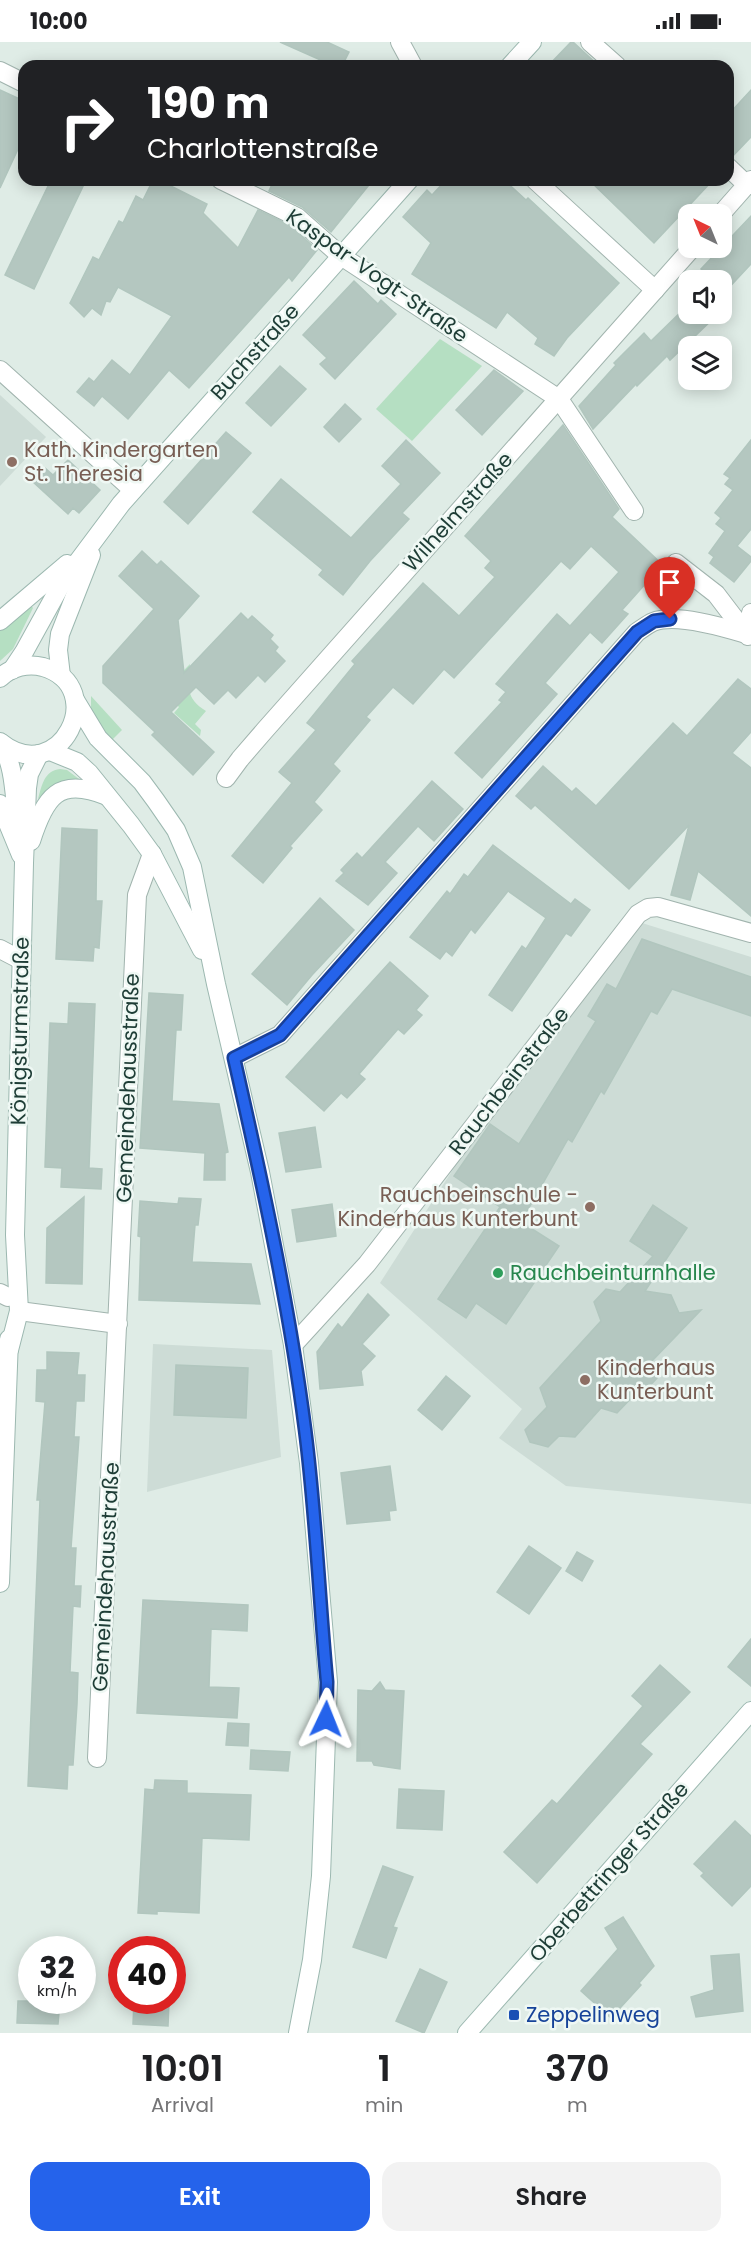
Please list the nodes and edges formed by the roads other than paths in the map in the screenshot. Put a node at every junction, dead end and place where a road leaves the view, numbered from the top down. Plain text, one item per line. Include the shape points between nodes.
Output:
1 (400, 42) edge
2 (532, 42) edge
3 (590, 42) edge
4 (410, 60) edge
5 (516, 60) edge
6 (610, 60) edge
7 (0, 72) edge
8 (18, 80) edge
9 (734, 172) edge
10 (749, 183) edge
11 (233, 186) edge
12 (404, 186) edge
13 (542, 186) edge
14 (730, 204) edge
15 (341, 256) junction
16 (683, 258) edge
17 (655, 290) junction
18 (0, 370) edge
19 (559, 399) junction
20 (133, 490) junction
21 (634, 510) dead end
22 (104, 525) junction
23 (89, 545) junction
24 (676, 563) dead end
25 (751, 613) edge
26 (0, 621) edge
27 (748, 636) edge
28 (4, 675) edge
29 (61, 676) junction
30 (75, 700) junction
31 (0, 742) edge
32 (44, 752) junction
33 (226, 778) dead end
34 (108, 796) junction
35 (0, 804) edge
36 (153, 854) junction
37 (24, 863) junction
38 (751, 933) edge
39 (0, 949) edge
40 (21, 960) junction
41 (216, 984) junction
42 (234, 1058) junction
43 (9, 1300) edge
44 (118, 1324) junction
45 (293, 1345) junction
46 (0, 1583) edge
47 (751, 1711) edge
48 (97, 1758) dead end
49 (298, 2033) edge
50 (467, 2033) edge

1 - 4 street
2 - 5 street
3 - 6 street
7 - 8 street
9 - 10 street
10 - 14 street
11 - 15 street, Kaspar-Vogt-Straße via 297,217
12 - 15 street, Buchstraße
13 - 17 street
15 - 19 street, Kaspar-Vogt-Straße
15 - 20 street, Buchstraße
16 - 17 street, Wilhelmstraße
17 - 19 street, Wilhelmstraße
18 - 20 street
19 - 21 street
19 - 33 street, Wilhelmstraße
20 - 22 street, Buchstraße
22 - 23 street, Buchstraße
22 - 29 street, Buchstraße via 60,634
23 - 26 street
23 - 28 street, Buchstraße via 62,583 24,652
24 - 27 street via 716,594
25 - 27 street
27 - 42 street via 730,629 670,619 654,621 637,632 280,1035
28 - 29 street via 25,666 38,666
29 - 30 street
30 - 32 street via 72,730 63,742
30 - 41 street via 98,738 142,782 176,830 192,867
31 - 32 street via 19,752
31 - 37 street, Königsturmstraße via 11,766
32 - 34 street via 77,762
32 - 37 street, Königsturmstraße via 29,774
34 - 36 street
34 - 37 street via 84,788 54,796 37,821
35 - 37 street
36 - 41 street via 195,933
36 - 44 street, Gemeindehausstraße via 137,895
37 - 40 street, Königsturmstraße
38 - 45 street, Rauchbeinstraße via 658,907 638,914 368,1264
39 - 40 street
40 - 43 street, Königsturmstraße via 15,1235
41 - 42 street
42 - 45 street
43 - 44 street
43 - 46 street, Königsturmstraße
44 - 48 street, Gemeindehausstraße
45 - 49 street via 309,1463 327,1682 321,1876 312,1960
47 - 50 street, Oberbettringer Straße

